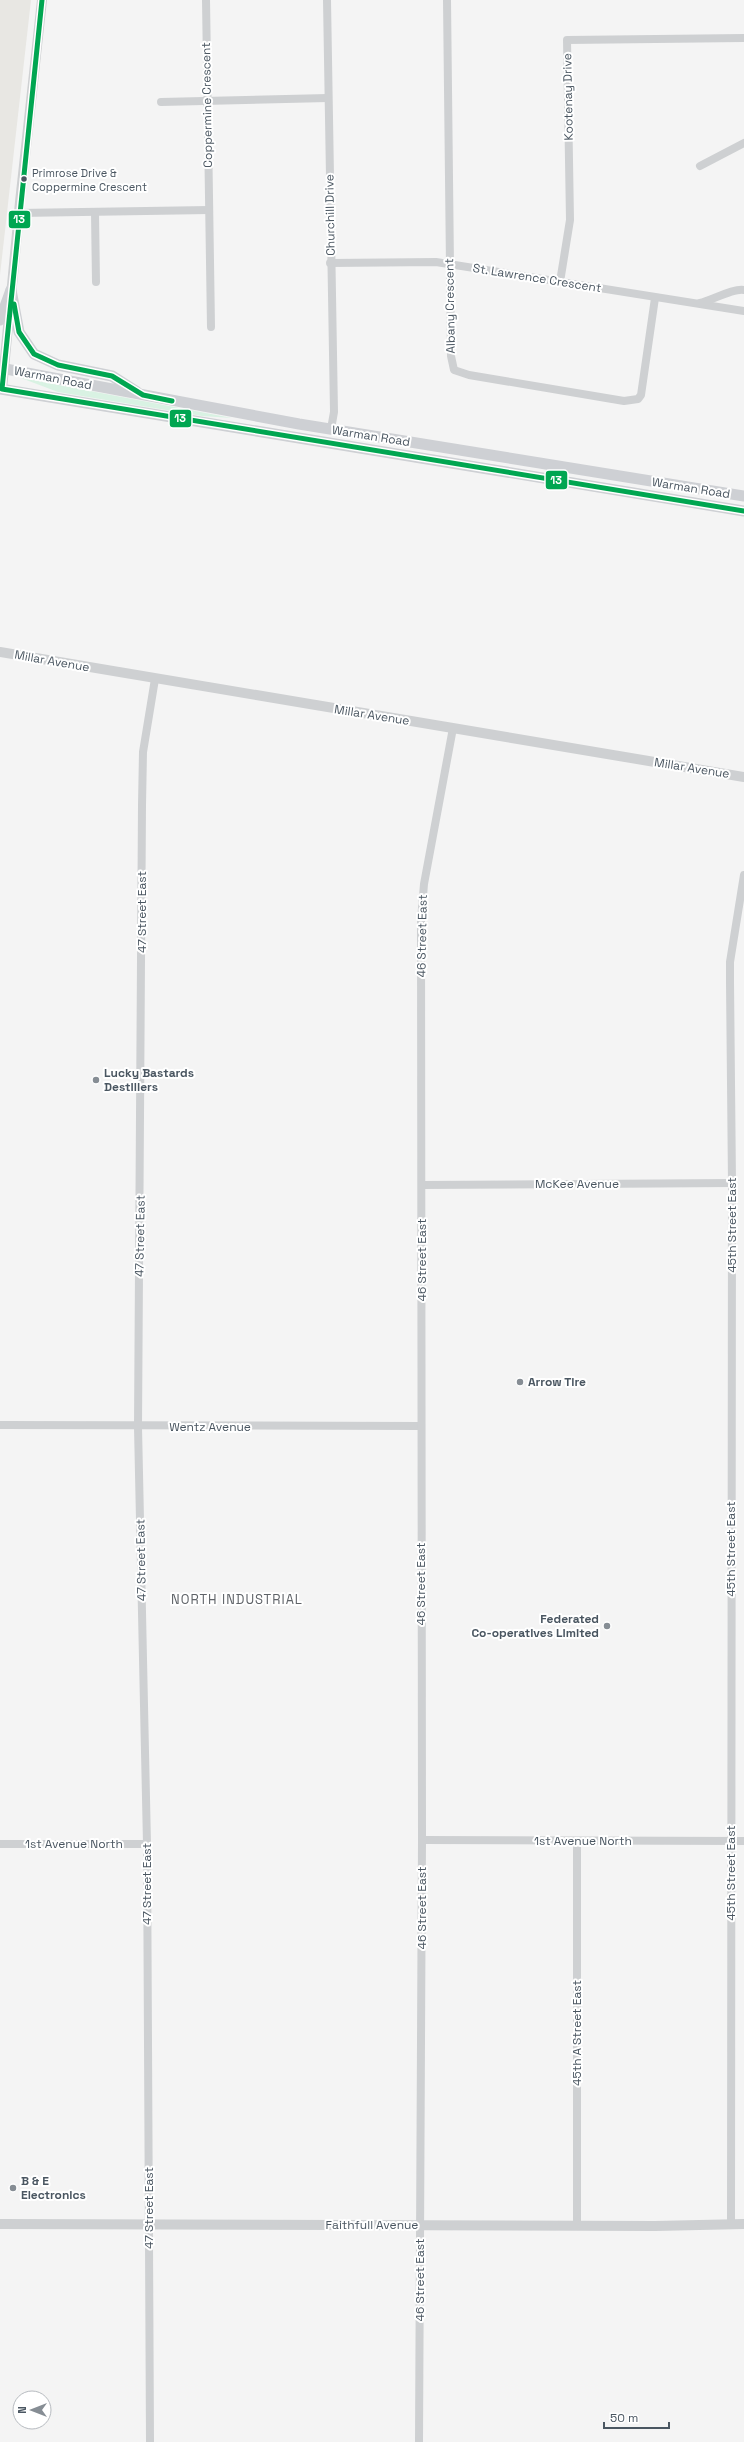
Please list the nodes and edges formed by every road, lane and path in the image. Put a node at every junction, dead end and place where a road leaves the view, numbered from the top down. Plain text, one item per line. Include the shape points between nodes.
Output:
1 (42, 0) edge
2 (206, 0) edge
3 (327, 0) edge
4 (447, 0) edge
5 (744, 38) edge
6 (328, 98) junction
7 (207, 101) junction
8 (160, 102) dead end
9 (744, 143) edge
10 (700, 166) dead end
11 (209, 210) junction
12 (19, 213) junction
13 (95, 213) junction
14 (330, 263) junction
15 (450, 264) junction
16 (96, 282) dead end
17 (560, 282) junction
18 (11, 290) junction
19 (744, 290) edge
20 (655, 298) junction
21 (696, 304) junction
22 (744, 311) edge
23 (0, 320) edge
24 (210, 327) dead end
25 (2, 369) edge
26 (1, 389) edge
27 (143, 395) junction
28 (215, 425) junction
29 (331, 429) junction
30 (744, 496) edge
31 (744, 512) edge
32 (0, 652) edge
33 (155, 679) junction
34 (453, 728) junction
35 (744, 777) edge
36 (744, 875) edge
37 (732, 1183) junction
38 (422, 1185) junction
39 (0, 1425) edge
40 (421, 1426) junction
41 (138, 1427) junction
42 (422, 1840) junction
43 (577, 1841) junction
44 (731, 1841) junction
45 (744, 1841) edge
46 (0, 1844) edge
47 (147, 1844) junction
48 (0, 2224) edge
49 (420, 2224) junction
50 (577, 2224) junction
51 (730, 2224) junction
52 (744, 2224) edge
53 (150, 2225) junction
54 (150, 2442) edge
55 (419, 2442) edge

1 - 12 street
2 - 7 street, Coppermine Crescent
3 - 6 street, Churchill Drive
4 - 15 street, Albany Crescent
5 - 17 street, Kootenay Drive via 567,40 570,220
6 - 7 street
6 - 14 street, Churchill Drive
7 - 8 street
7 - 11 street, Coppermine Crescent
9 - 10 street
11 - 13 street
11 - 24 street, Coppermine Crescent
12 - 13 street
12 - 18 street
13 - 16 street
14 - 15 street, St. Lawrence Crescent
14 - 29 street, Churchill Drive via 334,412
15 - 17 street, St. Lawrence Crescent
15 - 20 street, Albany Crescent via 451,356 454,370 469,375 624,401 638,399 640,395
17 - 20 street, St. Lawrence Crescent
18 - 23 main road
18 - 25 street
18 - 27 main road via 19,332 34,354 58,365 112,376
19 - 21 street, St. Lawrence Crescent via 736,289
20 - 21 street, St. Lawrence Crescent
21 - 22 street, St. Lawrence Crescent
25 - 26 street
25 - 27 main road, Warman Road
26 - 28 main road, Warman Road
27 - 29 main road, Warman Road
28 - 29 main road via 260,424 313,433
28 - 31 main road, Warman Road
29 - 30 main road, Warman Road
32 - 33 street, Millar Avenue
33 - 34 street, Millar Avenue
33 - 41 street, 47 Street East via 143,752
34 - 35 street, Millar Avenue
34 - 38 street, 46 Street East via 422,902
36 - 37 street, 45th Street East via 730,968
37 - 38 street, McKee Avenue
37 - 44 street, 45th Street East
38 - 40 street, 46 Street East
39 - 41 street, Wentz Avenue
40 - 41 street, Wentz Avenue
40 - 42 street, 46 Street East
41 - 47 street, 47 Street East
42 - 43 street, 1st Avenue North
42 - 49 street, 46 Street East
43 - 44 street, 1st Avenue North
43 - 50 street, 45th A Street East
44 - 45 street, 1st Avenue North
44 - 51 street, 45th Street East
46 - 47 street, 1st Avenue North
47 - 53 street, 47 Street East
48 - 53 street, Faithfull Avenue
49 - 50 street, Faithfull Avenue
49 - 53 street, Faithfull Avenue
49 - 55 street, 46 Street East
50 - 51 street, Faithfull Avenue
51 - 52 street, Faithfull Avenue
53 - 54 street, 47 Street East

